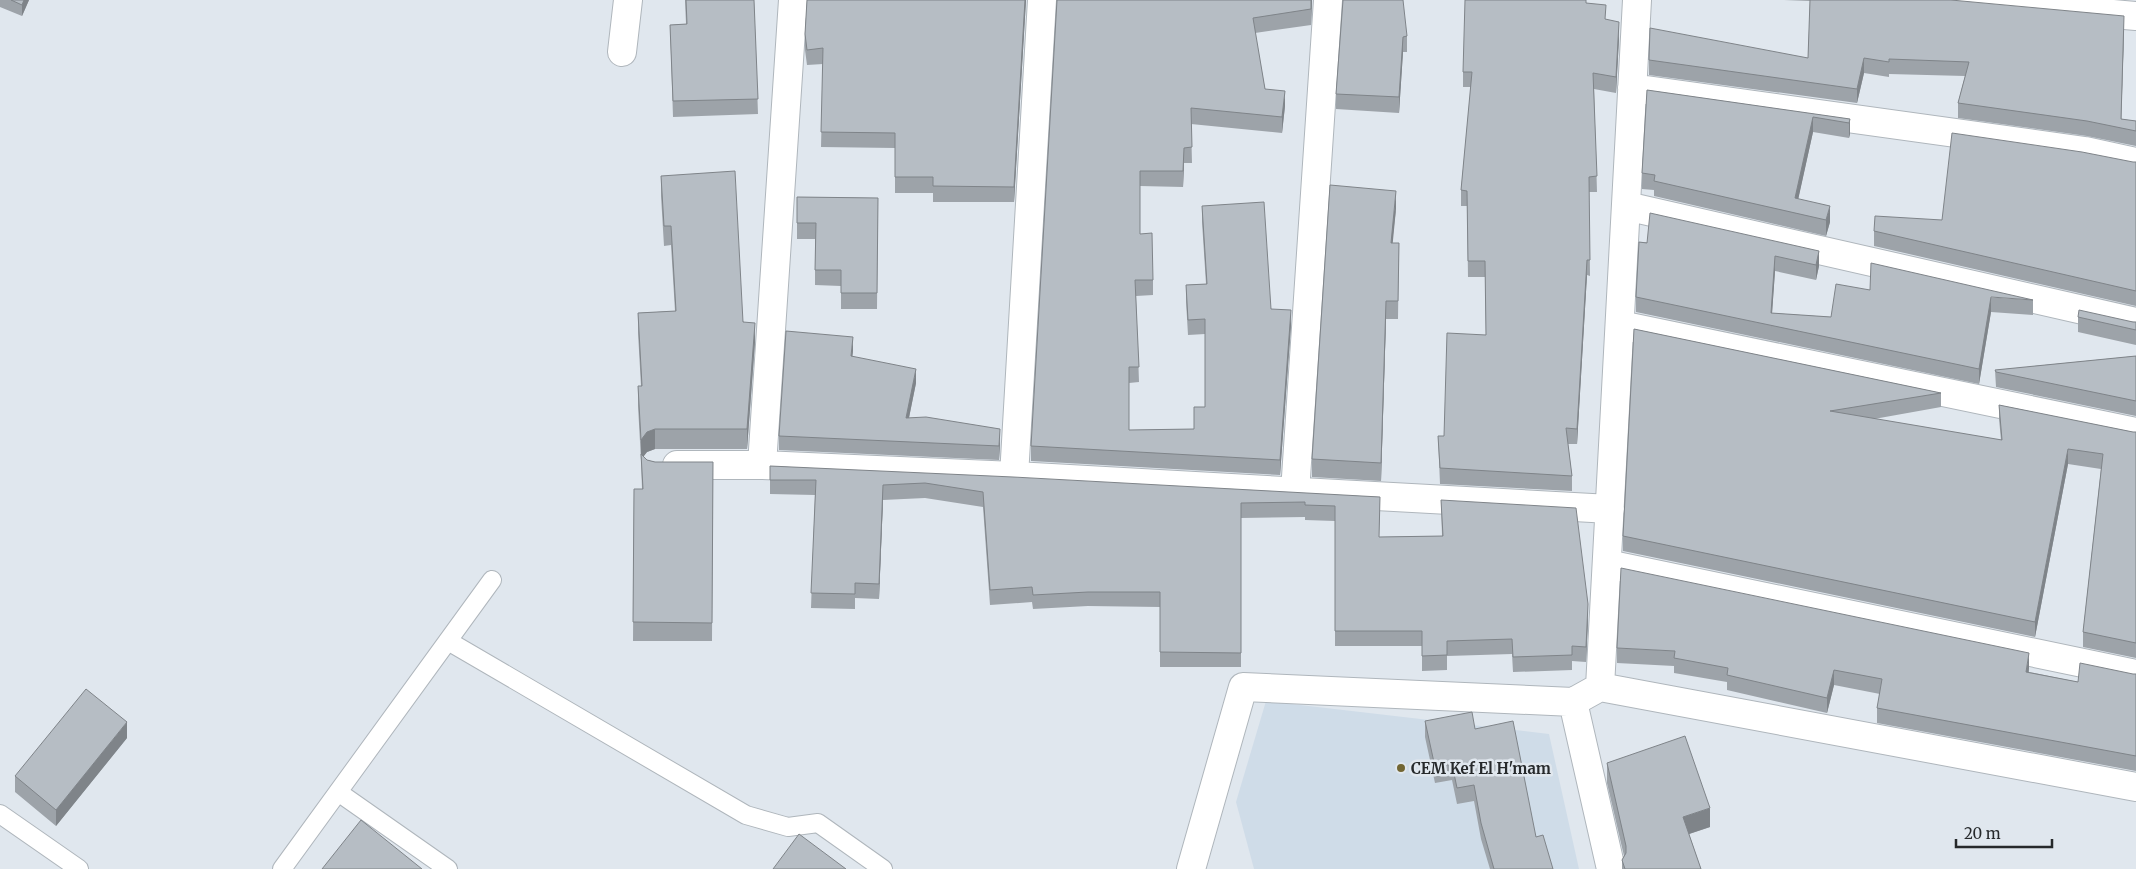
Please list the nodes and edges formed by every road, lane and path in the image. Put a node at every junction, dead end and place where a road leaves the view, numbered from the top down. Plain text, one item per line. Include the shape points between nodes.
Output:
1 (628, 0) edge
2 (793, 0) edge
3 (1042, 0) edge
4 (1328, 0) edge
5 (1637, 0) edge
6 (1954, 0) edge
7 (2136, 16) edge
8 (622, 52) dead end
9 (1632, 88) junction
10 (2136, 162) edge
11 (1626, 206) junction
12 (2136, 322) edge
13 (1620, 325) junction
14 (2136, 432) edge
15 (655, 465) edge
16 (762, 465) junction
17 (1014, 476) junction
18 (1295, 492) junction
19 (1610, 509) junction
20 (1607, 564) junction
21 (492, 580) dead end
22 (448, 641) junction
23 (2136, 674) edge
24 (1600, 687) junction
25 (1573, 702) junction
26 (2136, 787) edge
27 (338, 792) junction
28 (0, 814) edge
29 (80, 869) edge
30 (282, 869) edge
31 (448, 869) edge
32 (883, 869) edge
33 (1191, 869) edge
34 (1611, 869) edge

1 - 8 street
2 - 16 street
3 - 17 street
4 - 18 street
5 - 9 street
6 - 7 street
9 - 10 street via 2085,151
9 - 11 street
11 - 12 street
11 - 13 street
13 - 14 street
13 - 19 street
15 - 16 street
16 - 17 street
17 - 18 street
18 - 19 street
19 - 20 street
20 - 23 street
20 - 24 street
21 - 22 lane
22 - 27 lane
22 - 32 lane via 746,815 788,827 818,824
24 - 25 street
24 - 26 street
25 - 33 street via 1243,688
25 - 34 street
27 - 30 lane
27 - 31 lane
28 - 29 lane

